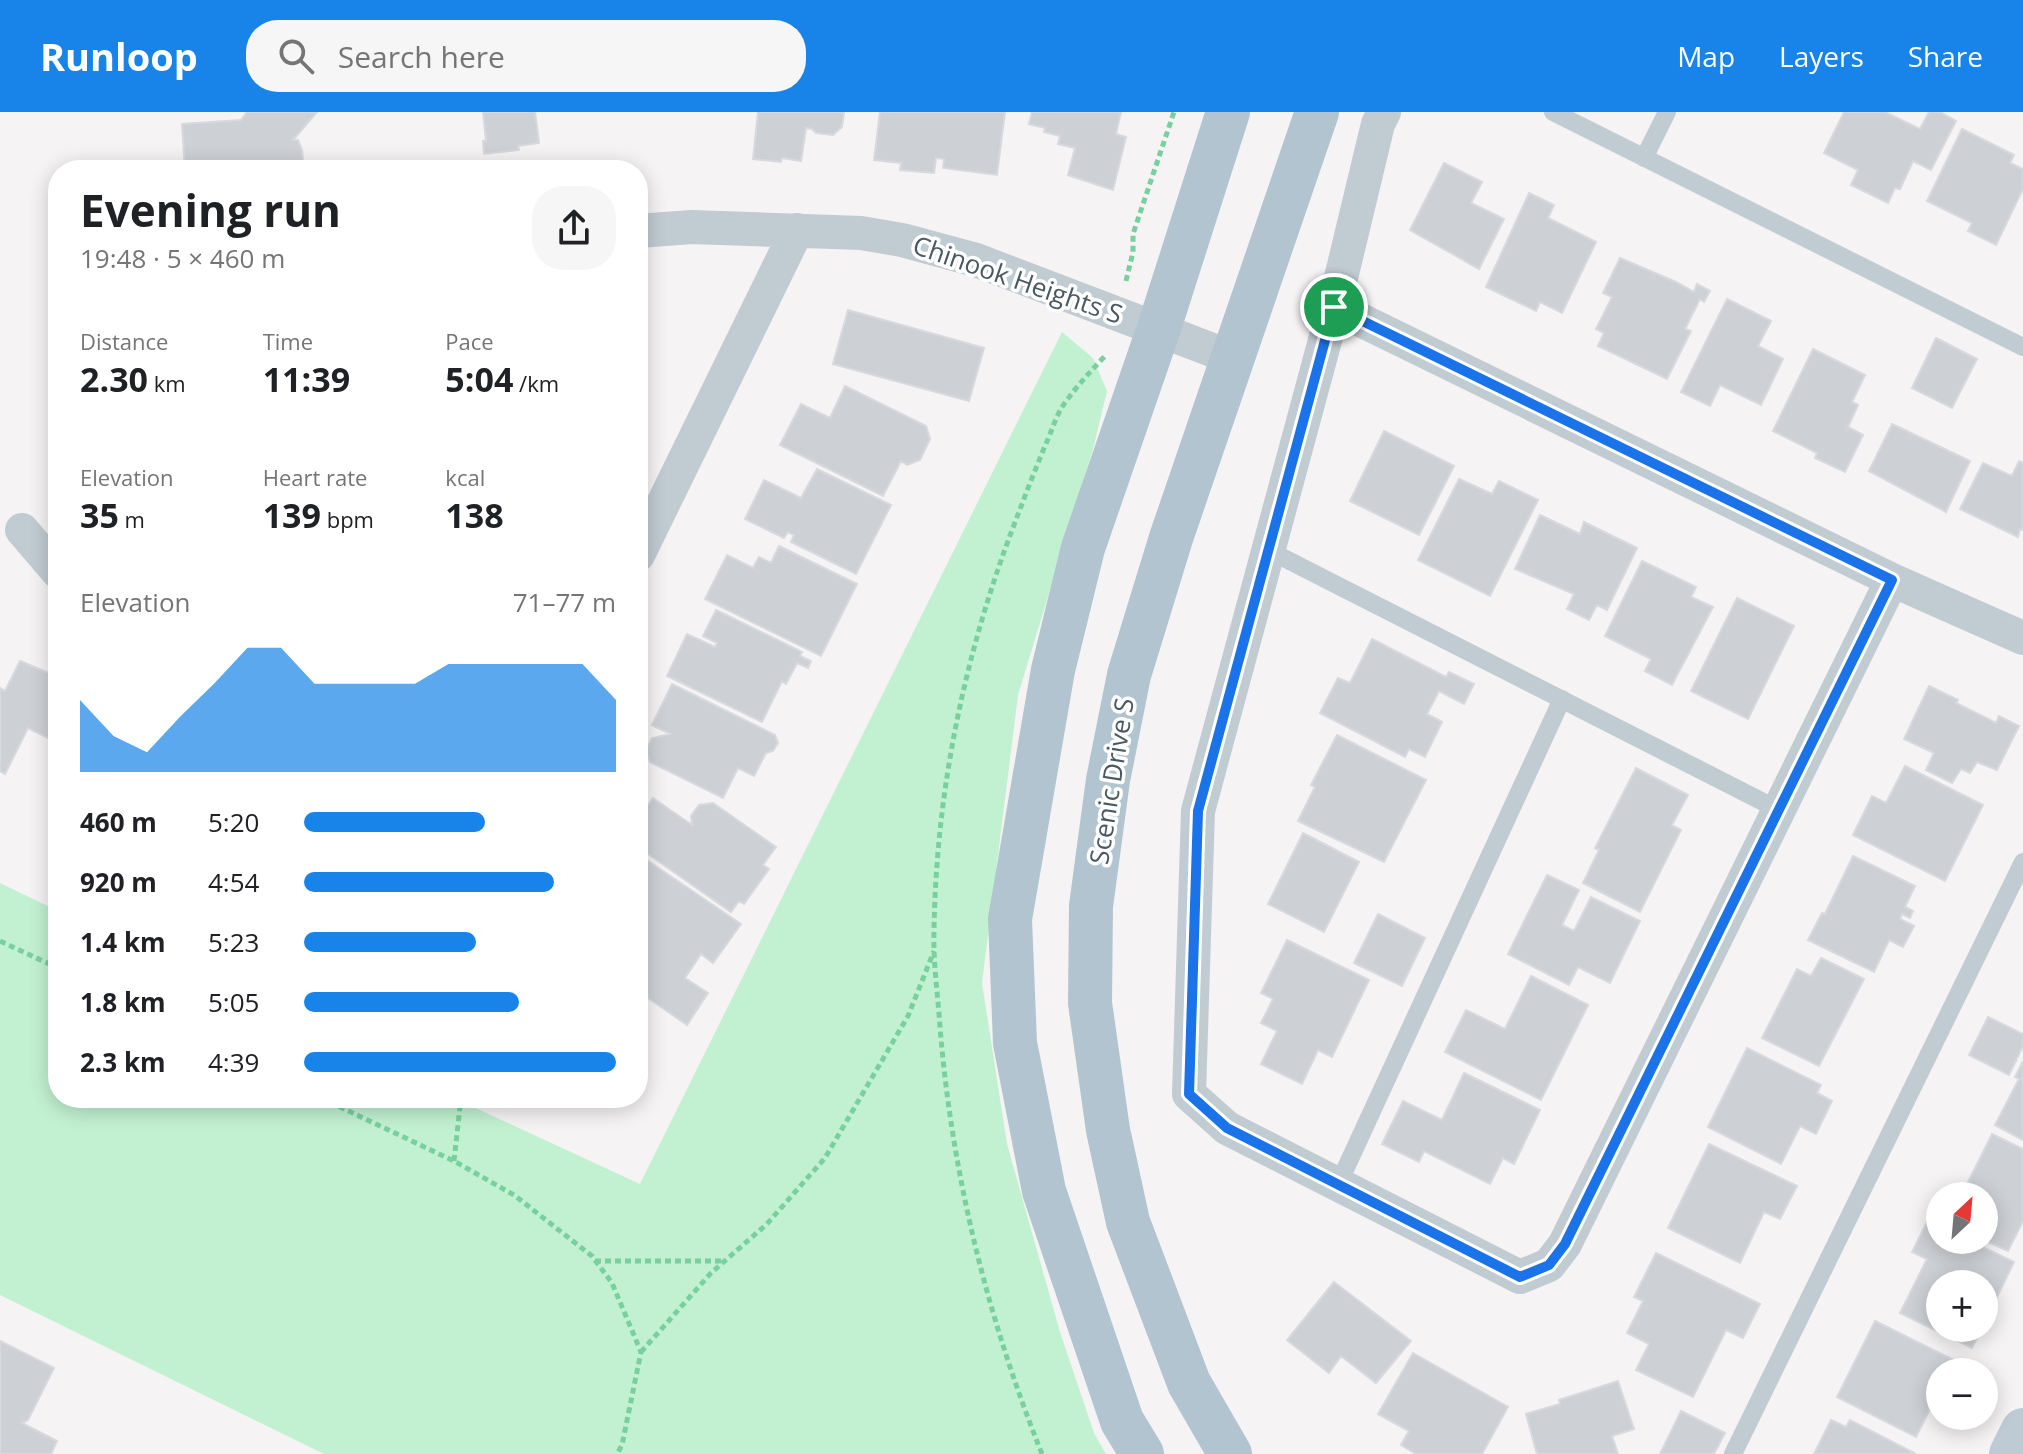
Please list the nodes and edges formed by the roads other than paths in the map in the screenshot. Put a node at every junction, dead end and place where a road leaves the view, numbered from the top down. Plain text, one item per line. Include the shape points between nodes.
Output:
1 (1228, 112) edge
2 (1317, 112) edge
3 (1384, 112) edge
4 (1553, 112) edge
5 (1667, 112) edge
6 (1644, 158) junction
7 (648, 230) edge
8 (797, 230) junction
9 (1334, 307) junction
10 (1159, 328) junction
11 (2023, 347) edge
12 (1233, 358) junction
13 (22, 530) dead end
14 (648, 535) edge
15 (1268, 550) junction
16 (48, 560) edge
17 (1892, 580) junction
18 (2023, 638) edge
19 (1562, 699) junction
20 (1779, 810) junction
21 (2023, 862) edge
22 (1338, 1185) junction
23 (2023, 1430) edge
24 (1142, 1454) edge
25 (1230, 1454) edge
26 (1733, 1454) edge
27 (2011, 1454) edge

1 - 10 main road
2 - 12 main road, Scenic Drive S
3 - 9 street
4 - 6 lane
5 - 6 lane
6 - 11 lane
7 - 8 street, Chinook Heights S
8 - 10 street, Chinook Heights S via 861,233 935,247
8 - 14 street
9 - 15 street
9 - 17 street
10 - 12 street, Chinook Heights S
10 - 24 main road via 1083,548 1056,655 1010,919 1015,1043 1044,1191 1122,1421
12 - 25 main road, Scenic Drive S via 1129,675 1091,906 1090,1003 1128,1222 1189,1383
13 - 16 street
15 - 19 lane
15 - 22 street via 1198,811 1189,1094 1227,1128
17 - 18 street
17 - 20 street
19 - 20 lane
19 - 22 lane
20 - 22 street via 1565,1244 1549,1265 1520,1277
21 - 26 lane
23 - 27 street

